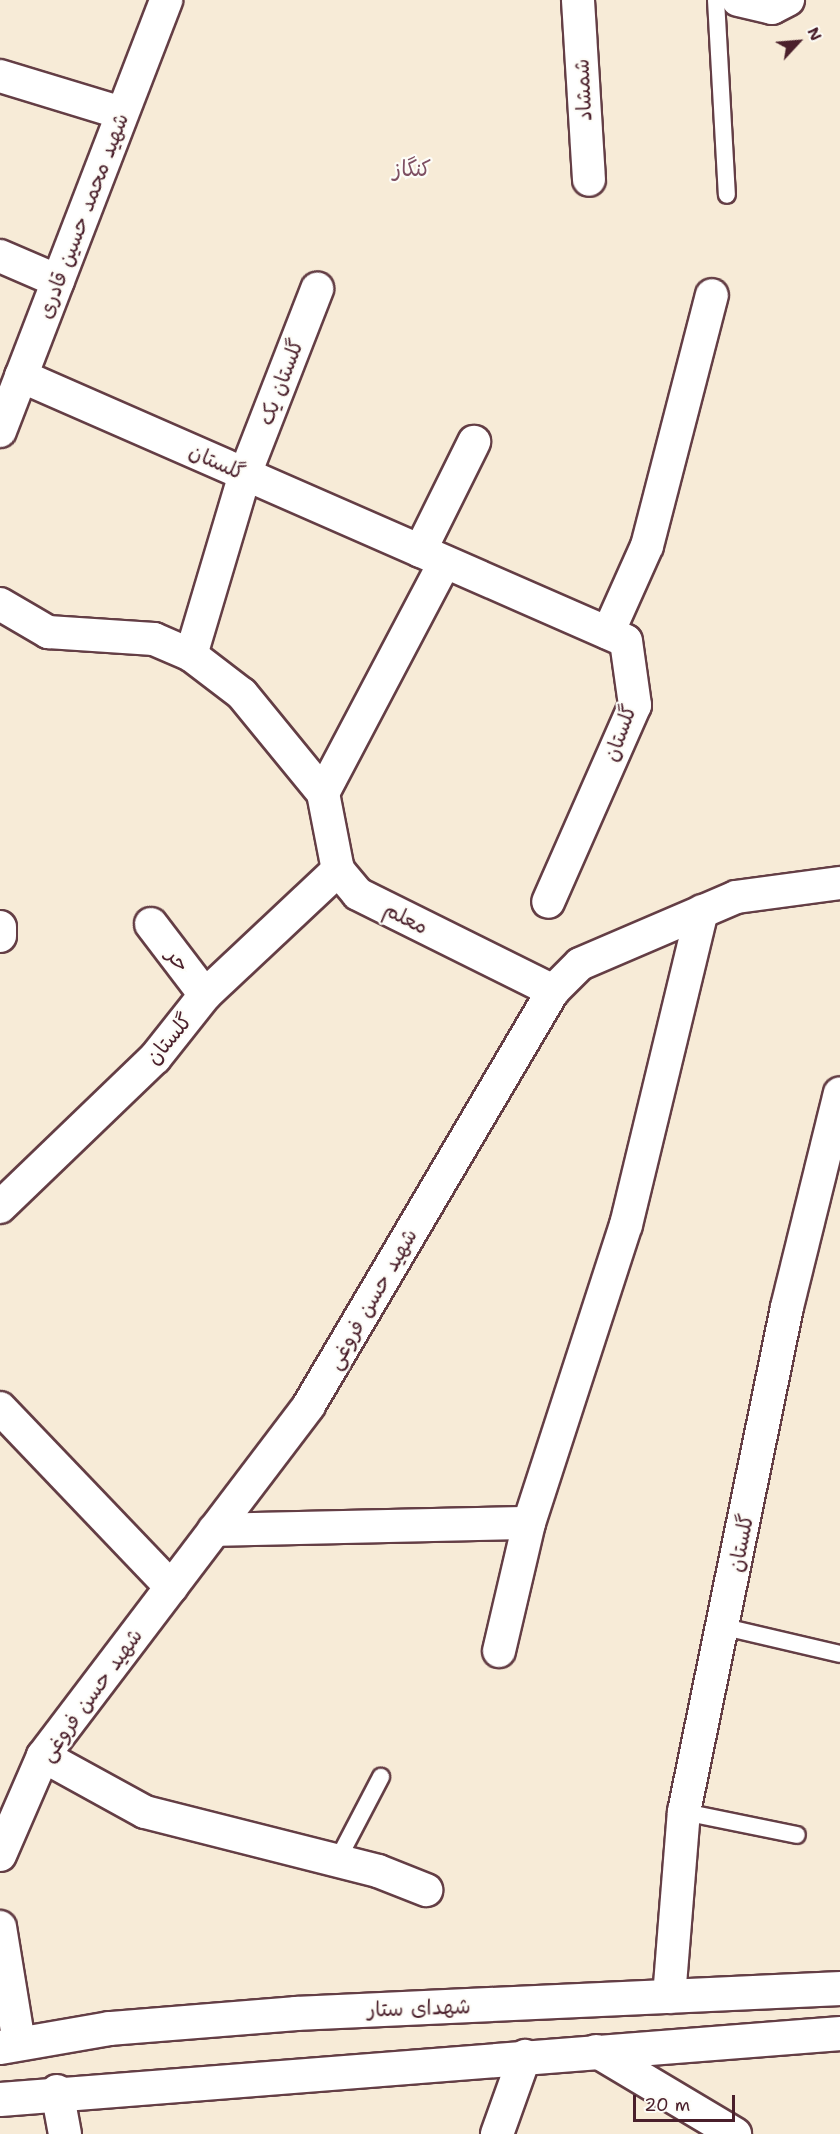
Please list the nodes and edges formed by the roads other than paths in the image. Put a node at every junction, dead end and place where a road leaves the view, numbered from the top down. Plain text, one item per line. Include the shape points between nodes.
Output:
1 (166, 0) edge
2 (578, 0) edge
3 (716, 0) edge
4 (738, 0) edge
5 (788, 0) edge
6 (0, 76) edge
7 (122, 113) junction
8 (589, 180) dead end
9 (727, 195) dead end
10 (0, 256) edge
11 (58, 281) junction
12 (316, 289) dead end
13 (712, 295) dead end
14 (21, 376) junction
15 (0, 431) edge
16 (474, 442) dead end
17 (245, 474) junction
18 (433, 556) junction
19 (0, 604) edge
20 (608, 633) junction
21 (191, 655) junction
22 (323, 793) junction
23 (338, 870) junction
24 (840, 883) edge
25 (548, 902) dead end
26 (702, 911) junction
27 (151, 924) dead end
28 (0, 927) edge
29 (0, 936) edge
30 (553, 991) junction
31 (205, 995) junction
32 (840, 1093) edge
33 (837, 1129) edge
34 (0, 1207) edge
35 (0, 1408) edge
36 (528, 1523) junction
37 (214, 1530) junction
38 (171, 1587) junction
39 (725, 1627) junction
40 (499, 1651) dead end
41 (840, 1654) edge
42 (43, 1756) junction
43 (381, 1776) dead end
44 (12, 1793) edge
45 (684, 1812) junction
46 (797, 1835) dead end
47 (0, 1855) edge
48 (337, 1862) junction
49 (426, 1890) dead end
50 (0, 1926) edge
51 (834, 1988) edge
52 (669, 1997) junction
53 (831, 2033) edge
54 (9, 2045) edge
55 (596, 2051) junction
56 (525, 2056) junction
57 (57, 2091) junction
58 (0, 2099) edge
59 (64, 2134) edge
60 (497, 2134) edge
61 (735, 2134) edge

1 - 7 street, شهید محمد حسین قادری
2 - 8 street, شمشاد
3 - 9 lane
4 - 5 street via 772,8
6 - 7 street
7 - 11 street, شهید محمد حسین قادری
10 - 11 street
11 - 14 street, شهید محمد حسین قادری
12 - 17 street, گلستان یک
13 - 20 street via 647,546
14 - 15 street, شهید محمد حسین قادری
14 - 17 street, گلستان
16 - 18 street
17 - 18 street, گلستان
17 - 21 street, گلستان یک
18 - 20 street, گلستان
18 - 22 street
19 - 21 street via 48,632 154,639
20 - 25 street, گلستان via 626,641 635,705
21 - 22 street via 242,694
22 - 23 street, معلم
23 - 30 street, معلم via 358,894
23 - 31 street, گلستان
24 - 26 street, شهید حسن فروغی via 736,897
26 - 30 street, شهید حسن فروغی via 580,963
26 - 36 street via 626,1225
27 - 31 street, حر
28 - 29 street
30 - 37 street, شهید حسن فروغی via 309,1405
31 - 34 street, گلستان via 155,1058
32 - 33 street, گلستان
33 - 39 street, گلستان via 787,1307
35 - 38 street
36 - 37 street
36 - 40 street
37 - 38 street, شهید حسن فروغی
38 - 42 street, شهید حسن فروغی
39 - 41 lane
39 - 45 street, گلستان
42 - 44 street, شهید حسن فروغی
42 - 48 street via 145,1812
43 - 48 lane
44 - 47 street, شهید حسن فروغی
45 - 46 lane
45 - 52 street, گلستان
48 - 49 street
50 - 54 street
51 - 52 main road, شهدای ستار
51 - 53 main road
52 - 54 main road, شهدای ستار via 295,2013 109,2028
53 - 55 main road
55 - 56 main road
55 - 61 street
56 - 57 main road
56 - 60 street
57 - 58 main road
57 - 59 street

